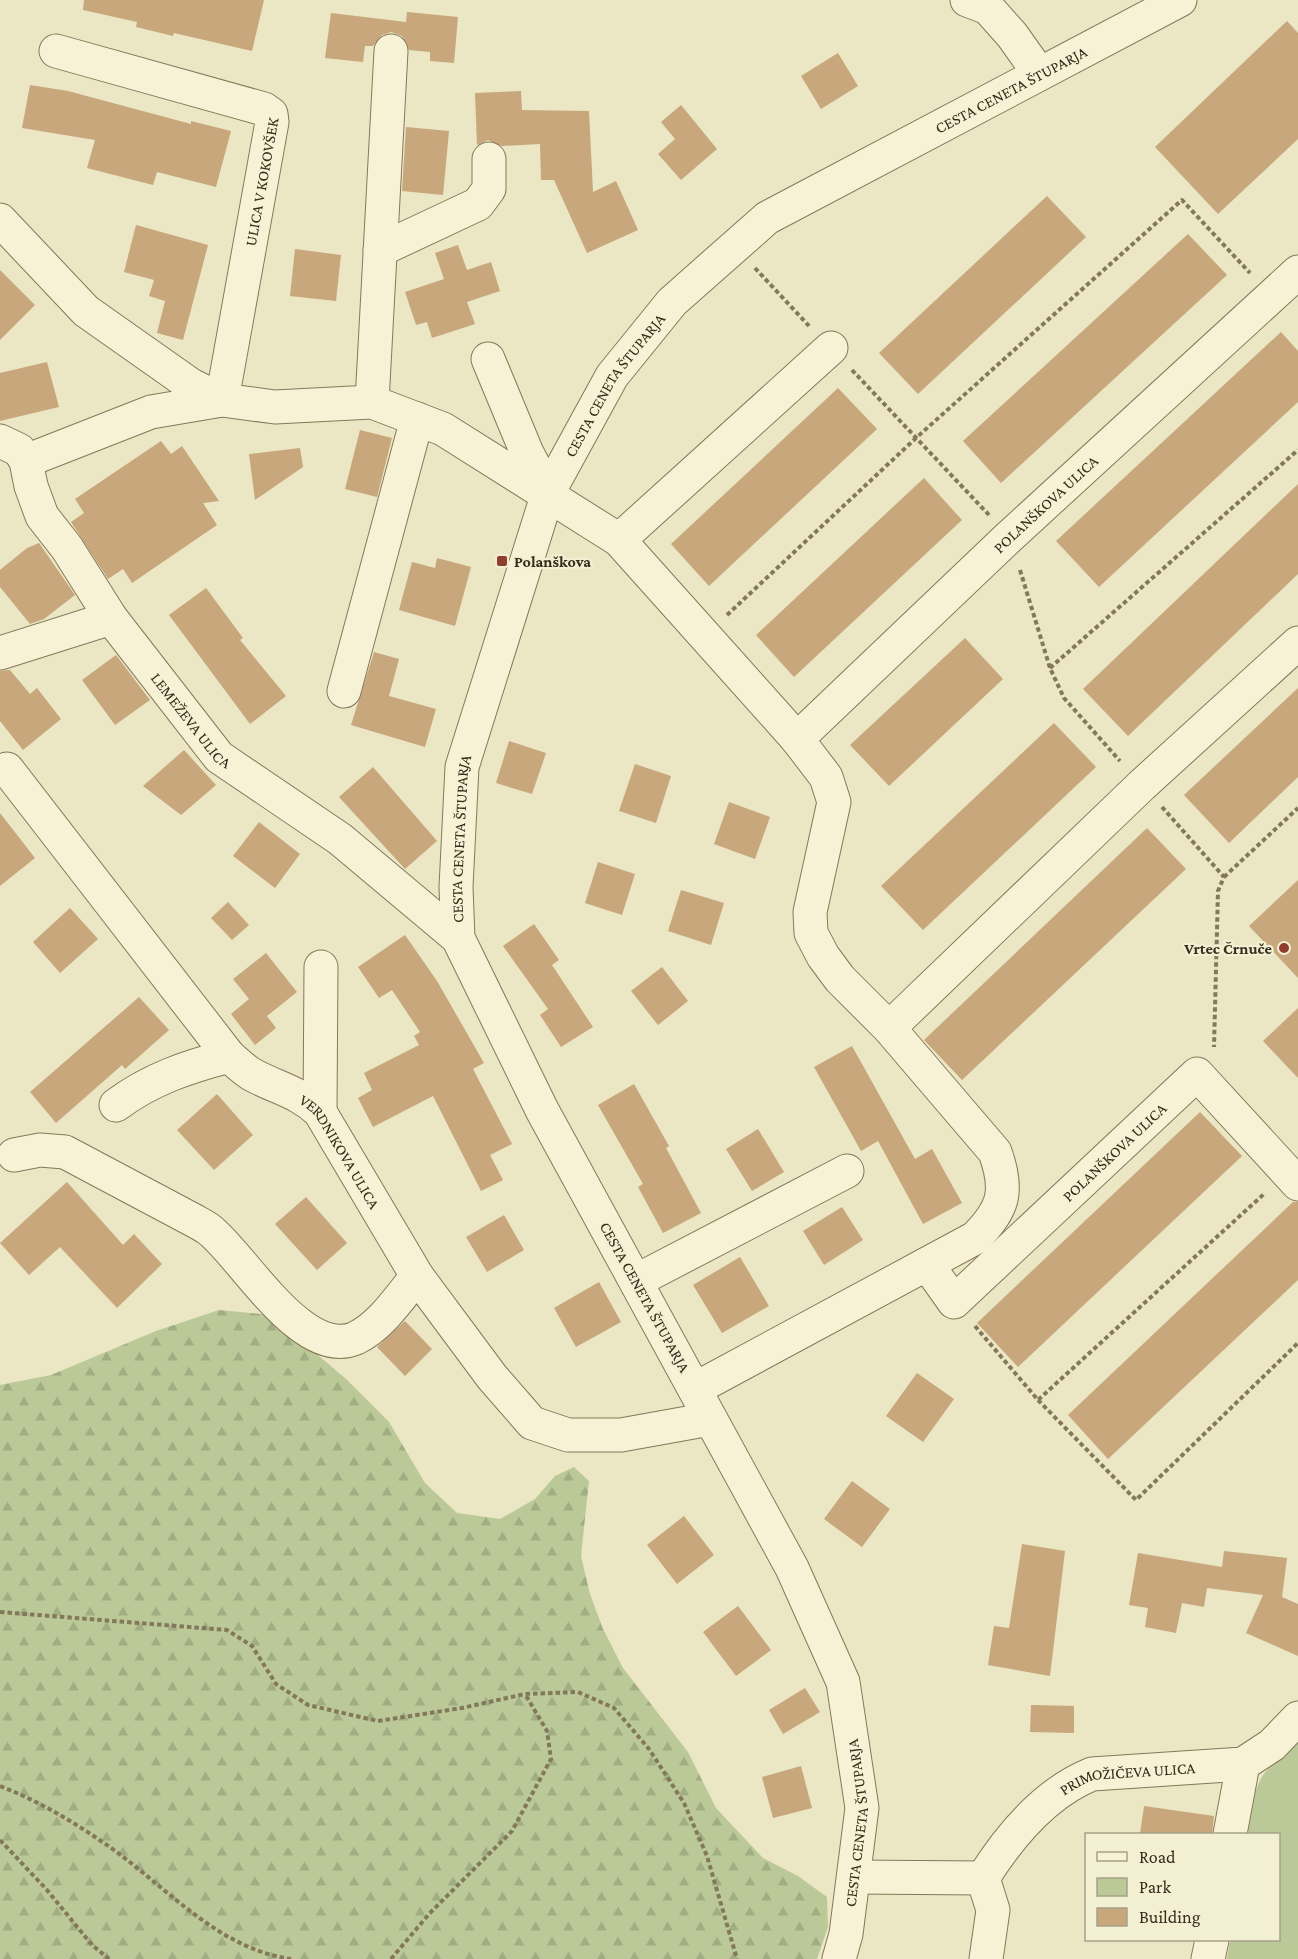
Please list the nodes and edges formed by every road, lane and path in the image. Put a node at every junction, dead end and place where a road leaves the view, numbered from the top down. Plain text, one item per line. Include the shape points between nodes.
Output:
1 (967, 0) edge
2 (1179, 0) edge
3 (56, 51) dead end
4 (391, 51) dead end
5 (1039, 73) junction
6 (489, 159) dead end
7 (0, 220) edge
8 (734, 246) junction
9 (380, 250) junction
10 (1298, 272) edge
11 (1271, 296) junction
12 (831, 348) junction
13 (488, 359) dead end
14 (222, 400) junction
15 (372, 402) junction
16 (417, 419) junction
17 (916, 438) junction
18 (0, 441) edge
19 (1298, 450) edge
20 (27, 461) junction
21 (548, 493) junction
22 (1009, 537) junction
23 (619, 540) junction
24 (111, 618) junction
25 (706, 635) junction
26 (1298, 643) edge
27 (0, 653) edge
28 (1050, 668) junction
29 (344, 691) dead end
30 (797, 739) junction
31 (7, 769) dead end
32 (1142, 785) junction
33 (1298, 808) edge
34 (1224, 877) junction
35 (458, 938) junction
36 (321, 967) dead end
37 (889, 1028) junction
38 (229, 1056) junction
39 (1197, 1074) junction
40 (116, 1106) dead end
41 (320, 1112) junction
42 (14, 1155) dead end
43 (847, 1171) dead end
44 (1293, 1178) edge
45 (927, 1264) junction
46 (417, 1276) junction
47 (636, 1281) junction
48 (954, 1302) junction
49 (1298, 1343) edge
50 (695, 1389) junction
51 (1038, 1400) junction
52 (710, 1419) junction
53 (0, 1612) edge
54 (525, 1694) junction
55 (1298, 1718) edge
56 (1243, 1764) junction
57 (0, 1786) edge
58 (1230, 1833) edge
59 (0, 1840) edge
60 (854, 1877) junction
61 (983, 1878) junction
62 (1212, 1941) edge
63 (109, 1959) edge
64 (291, 1959) edge
65 (391, 1959) edge
66 (737, 1959) edge
67 (839, 1959) edge
68 (986, 1959) edge
69 (1208, 1959) edge

1 - 5 street via 988,8
2 - 5 street, CESTA CENETA ŠTUPARJA
3 - 14 street, ULICA V KOKOVŠEK via 271,114
4 - 9 street
5 - 8 street, CESTA CENETA ŠTUPARJA via 767,218
6 - 9 street via 489,189 478,204
7 - 14 street via 86,311 191,385
8 - 12 path
8 - 21 street, CESTA CENETA ŠTUPARJA via 672,302 612,376
9 - 15 street
10 - 11 street, POLANŠKOVA ULICA
11 - 17 path via 1182,200
11 - 22 street, POLANŠKOVA ULICA
12 - 17 path
12 - 23 street
13 - 21 street
14 - 15 street via 275,407
14 - 20 street via 151,412
15 - 16 street
16 - 21 street via 443,429
16 - 29 street
17 - 22 path
17 - 25 path
18 - 20 street via 19,450
19 - 28 path
20 - 24 street, LEMEŽEVA ULICA via 42,516
21 - 23 street
21 - 35 street, CESTA CENETA ŠTUPARJA via 462,767 456,887
22 - 28 path
22 - 30 street, POLANŠKOVA ULICA
23 - 25 street
24 - 27 street
24 - 35 street, LEMEŽEVA ULICA via 219,757 340,839
25 - 30 street
26 - 32 street
28 - 32 path via 1064,698
30 - 37 street via 826,777 834,802 810,912 811,933 840,979
31 - 38 street, VERDNIKOVA ULICA
32 - 34 path
32 - 37 street
33 - 34 path
34 - 39 path via 1218,891 1214,1048
35 - 47 street, CESTA CENETA ŠTUPARJA via 542,1110
36 - 41 street
37 - 45 street via 995,1152 1003,1173 1003,1198 995,1218 975,1238
38 - 40 street via 153,1080
38 - 41 street, VERDNIKOVA ULICA via 251,1074 285,1087
39 - 44 street
39 - 48 street, POLANŠKOVA ULICA
41 - 46 street, VERDNIKOVA ULICA
42 - 46 street via 40,1150 65,1152 193,1220 212,1232 282,1310 312,1334 342,1342 357,1337 374,1326
43 - 47 street
44 - 51 path
45 - 48 street
45 - 50 street
46 - 52 street, VERDNIKOVA ULICA via 492,1377 532,1422 568,1436 621,1435
47 - 50 street, CESTA CENETA ŠTUPARJA
48 - 51 path
49 - 51 path via 1136,1500
50 - 52 street, CESTA CENETA ŠTUPARJA
52 - 60 street, CESTA CENETA ŠTUPARJA via 792,1568 843,1682 862,1808
53 - 54 path via 227,1630 252,1646 276,1684 308,1705 378,1721
54 - 65 path via 547,1731 551,1759 512,1831 443,1899
54 - 66 path via 578,1692 614,1708 649,1749 684,1803 707,1856
55 - 56 street, PRIMOŽIČEVA ULICA via 1272,1745
56 - 58 street
56 - 61 street, PRIMOŽIČEVA ULICA via 1092,1774 1069,1783 1025,1822
57 - 64 path via 36,1800 102,1841 238,1944
59 - 63 path via 92,1945
60 - 61 street
60 - 67 street, CESTA CENETA ŠTUPARJA
61 - 68 street via 993,1910
62 - 69 street

